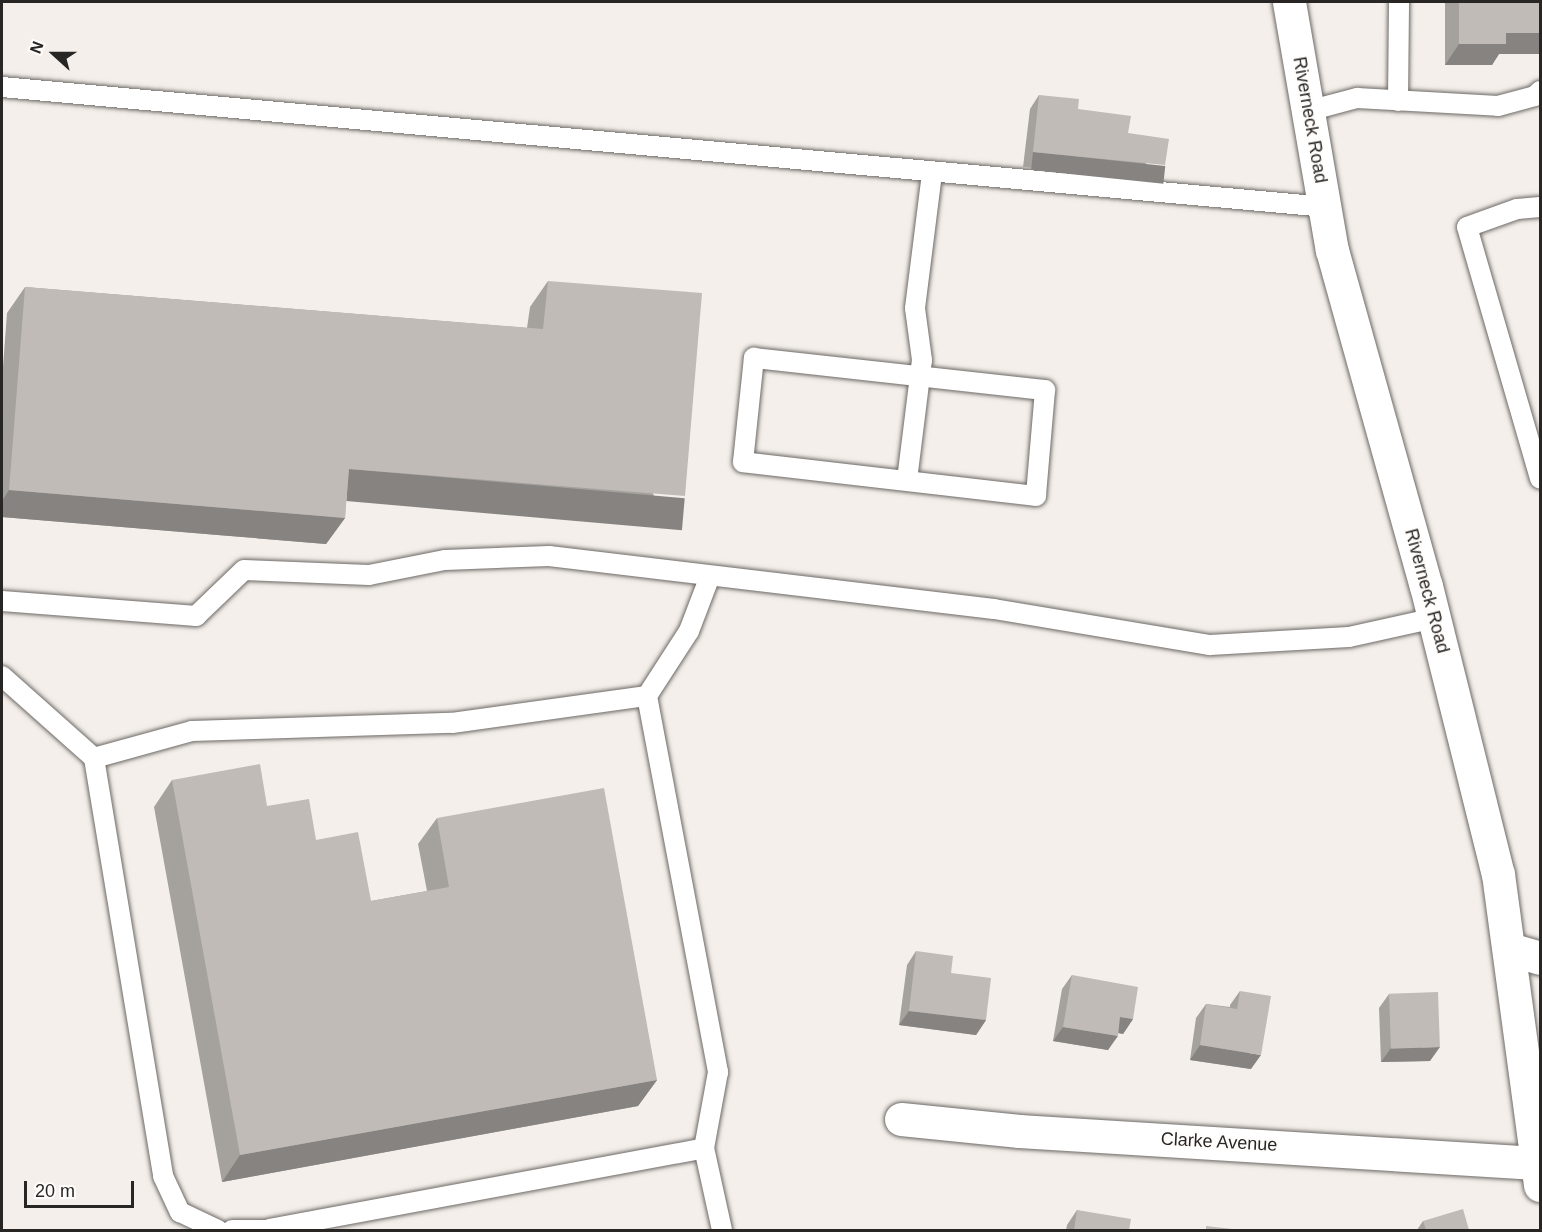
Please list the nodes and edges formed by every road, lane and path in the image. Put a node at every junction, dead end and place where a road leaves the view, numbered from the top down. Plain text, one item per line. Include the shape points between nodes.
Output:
1 (1289, 2) edge
2 (1399, 2) edge
3 (2, 87) edge
4 (1540, 90) edge
5 (1398, 101) junction
6 (1308, 111) junction
7 (932, 173) junction
8 (1325, 207) junction
9 (1540, 207) edge
10 (921, 374) junction
11 (1540, 479) edge
12 (908, 480) junction
13 (710, 576) junction
14 (2, 601) edge
15 (1435, 618) junction
16 (2, 676) edge
17 (647, 696) junction
18 (94, 758) junction
19 (1509, 950) junction
20 (1540, 958) edge
21 (901, 1119) dead end
22 (704, 1148) junction
23 (1538, 1174) edge
24 (218, 1230) edge
25 (232, 1230) edge
26 (269, 1230) edge
27 (722, 1230) edge

1 - 6 main road, Riverneck Road
2 - 5 lane
3 - 7 lane
4 - 5 lane via 1536,96 1498,106
5 - 6 lane via 1358,98
6 - 8 main road, Riverneck Road
7 - 8 lane
7 - 10 lane via 915,308
8 - 15 main road, Riverneck Road via 1332,250
9 - 11 lane via 1517,208 1467,227
10 - 12 lane
10 - 12 lane via 1045,390 1036,496
10 - 12 lane via 754,358 743,462
13 - 14 lane via 549,556 445,560 369,575 244,570 196,616
13 - 15 lane via 994,609 1210,645 1349,637
13 - 17 lane via 689,631
15 - 19 main road, Riverneck Road via 1498,874
16 - 18 lane
17 - 18 lane via 452,723 192,731
17 - 22 lane via 718,1072
18 - 24 lane via 163,1176 180,1212
19 - 20 main road
19 - 23 main road, Riverneck Road
21 - 23 main road, Clarke Avenue
22 - 26 lane
22 - 27 lane
25 - 26 lane

